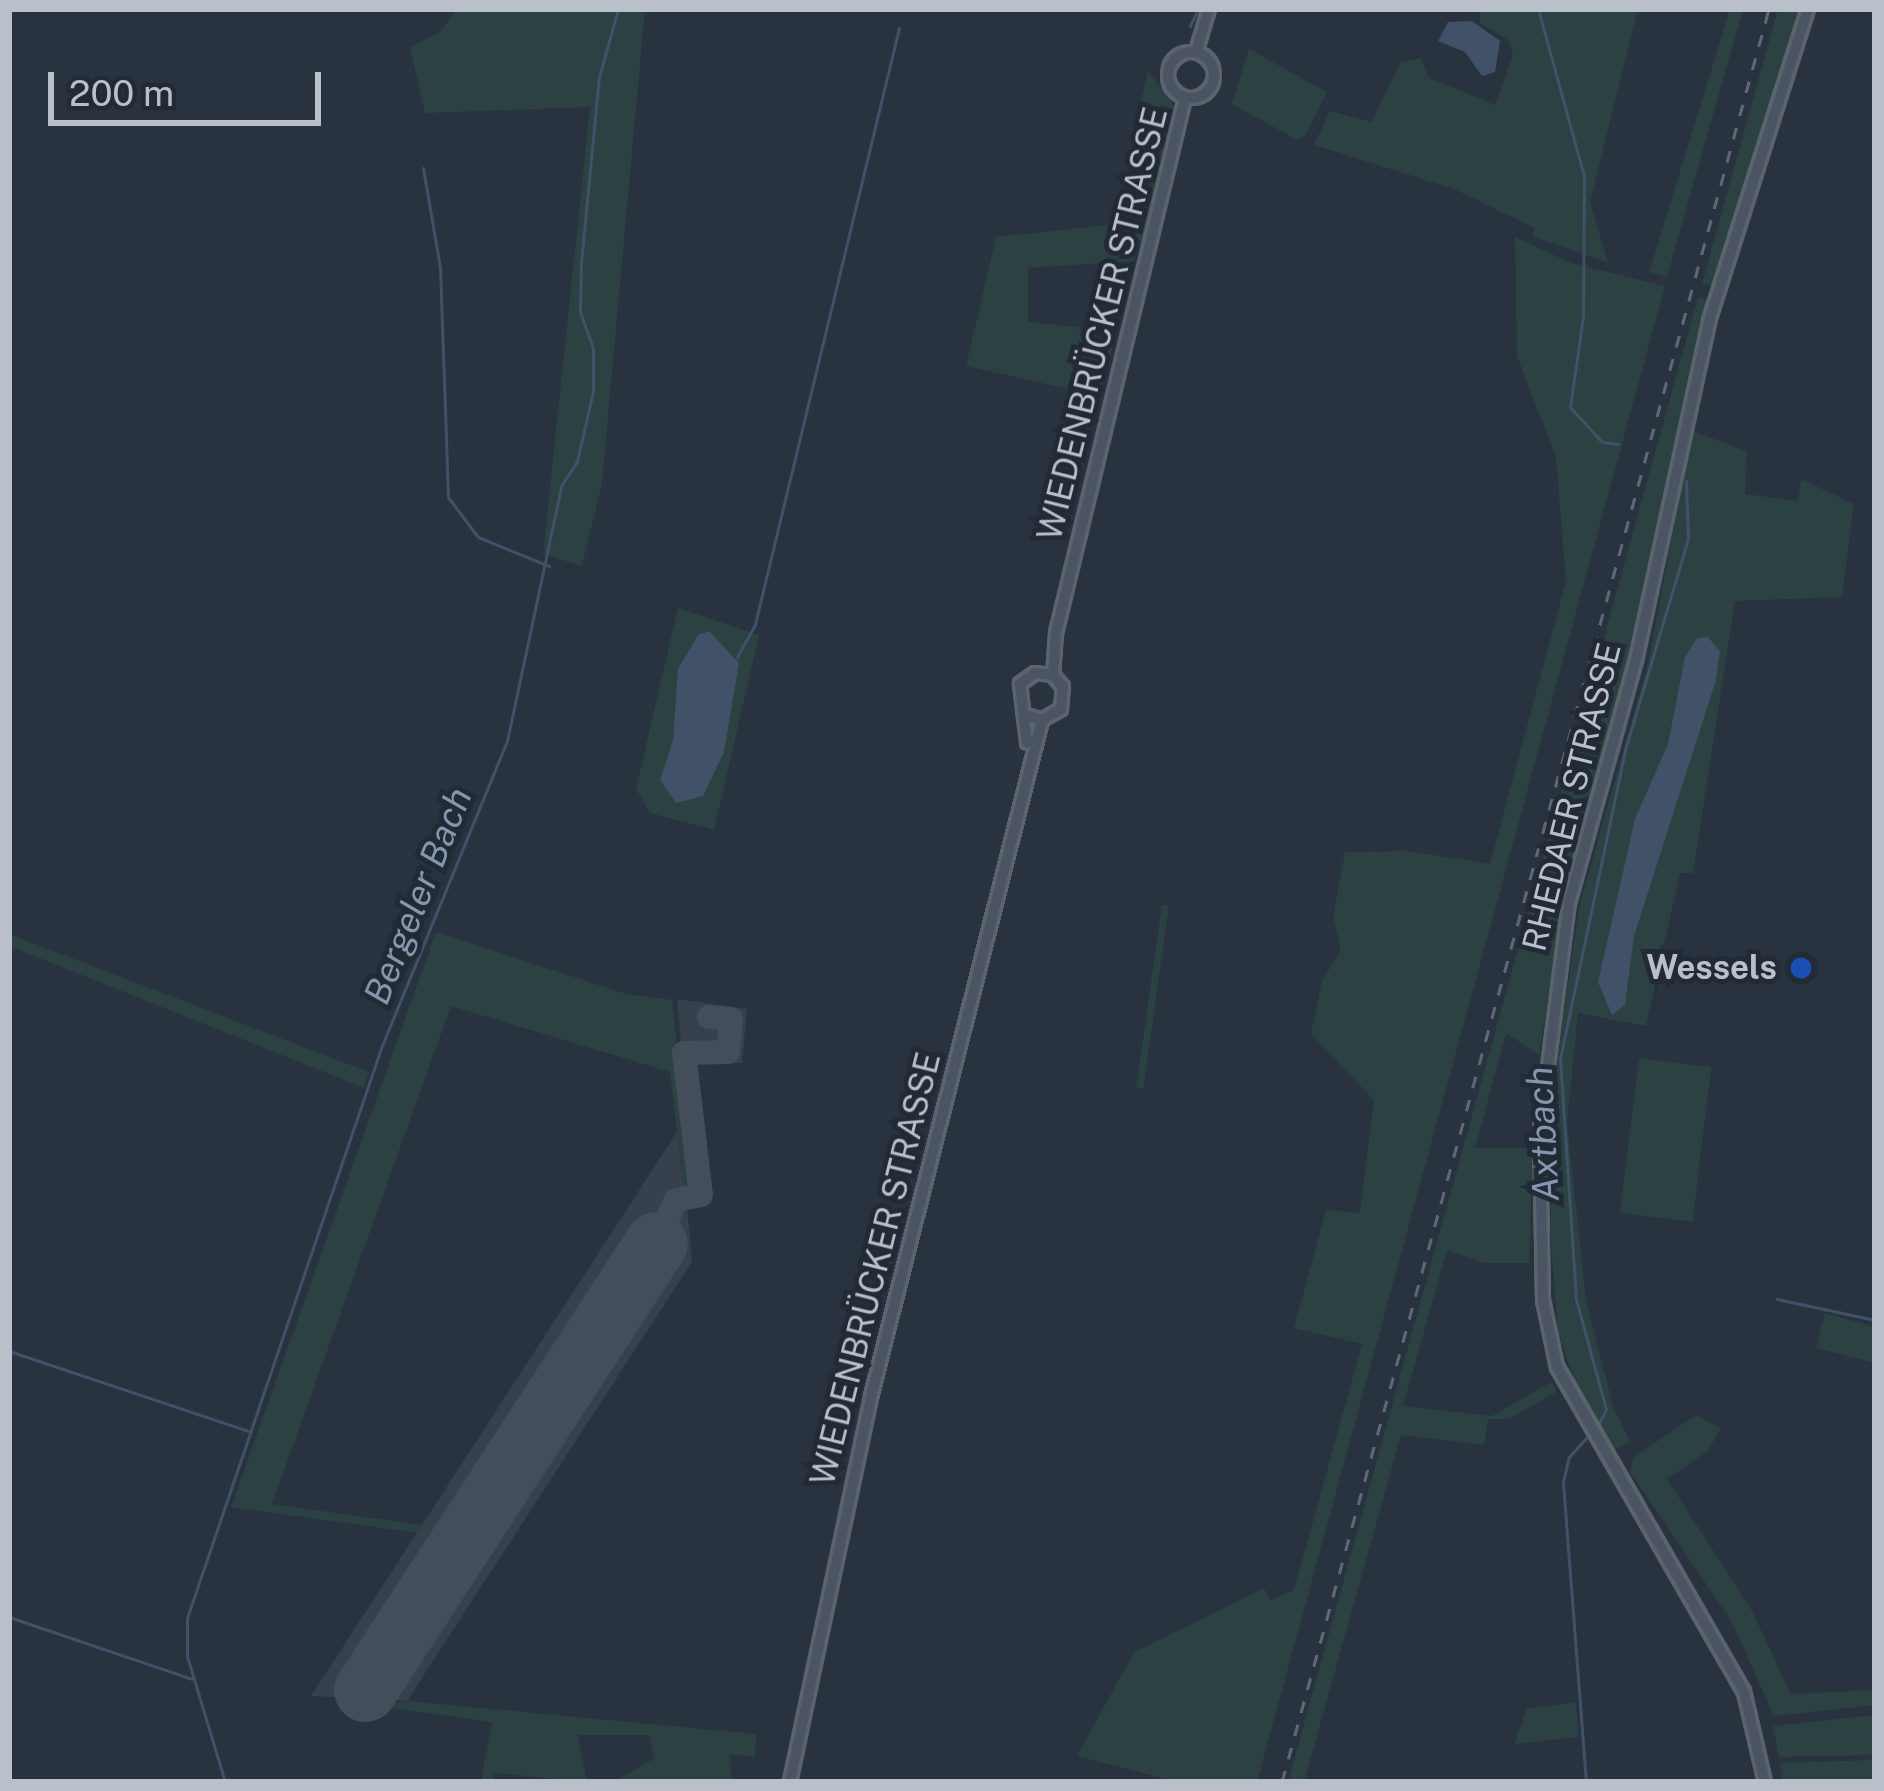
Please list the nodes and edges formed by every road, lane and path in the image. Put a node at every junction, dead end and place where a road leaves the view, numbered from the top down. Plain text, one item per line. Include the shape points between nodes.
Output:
1 (1209, 9) edge
2 (1808, 9) edge
3 (1196, 52) junction
4 (1185, 98) junction
5 (1047, 674) junction
6 (1026, 715) junction
7 (1042, 720) junction
8 (1024, 770) junction
9 (790, 1782) edge
10 (1765, 1782) edge

1 - 3 street
2 - 10 street, RHEDAER STRASSE via 1713,308 1636,660 1569,904 1547,1039 1543,1300 1557,1366 1582,1422 1744,1692
3 - 4 street via 1181,54 1168,69 1171,87
3 - 4 street via 1215,76 1206,93
4 - 5 street, WIEDENBRÜCKER STRASSE
5 - 6 street via 1018,691
5 - 7 street via 1064,702
6 - 7 street
6 - 8 street
7 - 8 street
8 - 9 street, WIEDENBRÜCKER STRASSE via 860,1444

